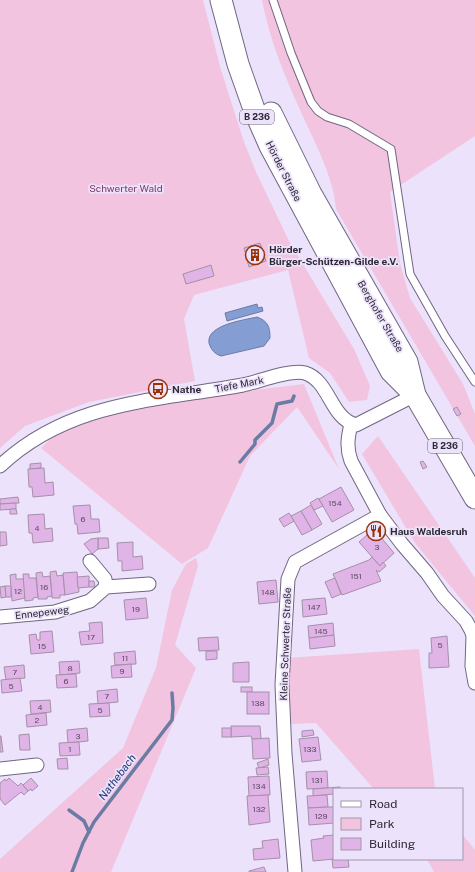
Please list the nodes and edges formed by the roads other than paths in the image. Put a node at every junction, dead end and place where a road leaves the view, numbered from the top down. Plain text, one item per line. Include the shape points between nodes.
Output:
1 (221, 0) edge
2 (236, 0) edge
3 (273, 0) edge
4 (319, 223) junction
5 (475, 382) edge
6 (415, 394) junction
7 (351, 424) junction
8 (0, 466) edge
9 (475, 498) edge
10 (380, 515) junction
11 (90, 561) dead end
12 (149, 584) dead end
13 (106, 587) junction
14 (0, 617) edge
15 (475, 683) edge
16 (37, 765) dead end
17 (0, 768) edge
18 (295, 872) edge

1 - 4 main road, Hörder Straße / B 236 via 234,51 255,112 279,164
2 - 4 main road, Hörder Straße / B 236 via 244,35 274,122
3 - 5 lane via 291,53 311,102 318,111 327,117 349,124 391,149 410,274
4 - 6 main road, Berghofer Straße / B 236 via 392,371
6 - 7 street via 360,424
6 - 9 main road, Berghofer Straße / B 236
7 - 8 street, Tiefe Mark via 339,414 316,379 304,373 294,373 97,411 45,433 23,446
7 - 10 street via 347,441 349,456
10 - 15 street via 443,596 466,621 473,636 472,666
10 - 18 street, Kleine Schwerter Straße via 295,562 288,579 282,685
11 - 13 street via 105,579
12 - 13 street
13 - 14 street, Ennepeweg via 90,601 74,607 55,612
16 - 17 street

